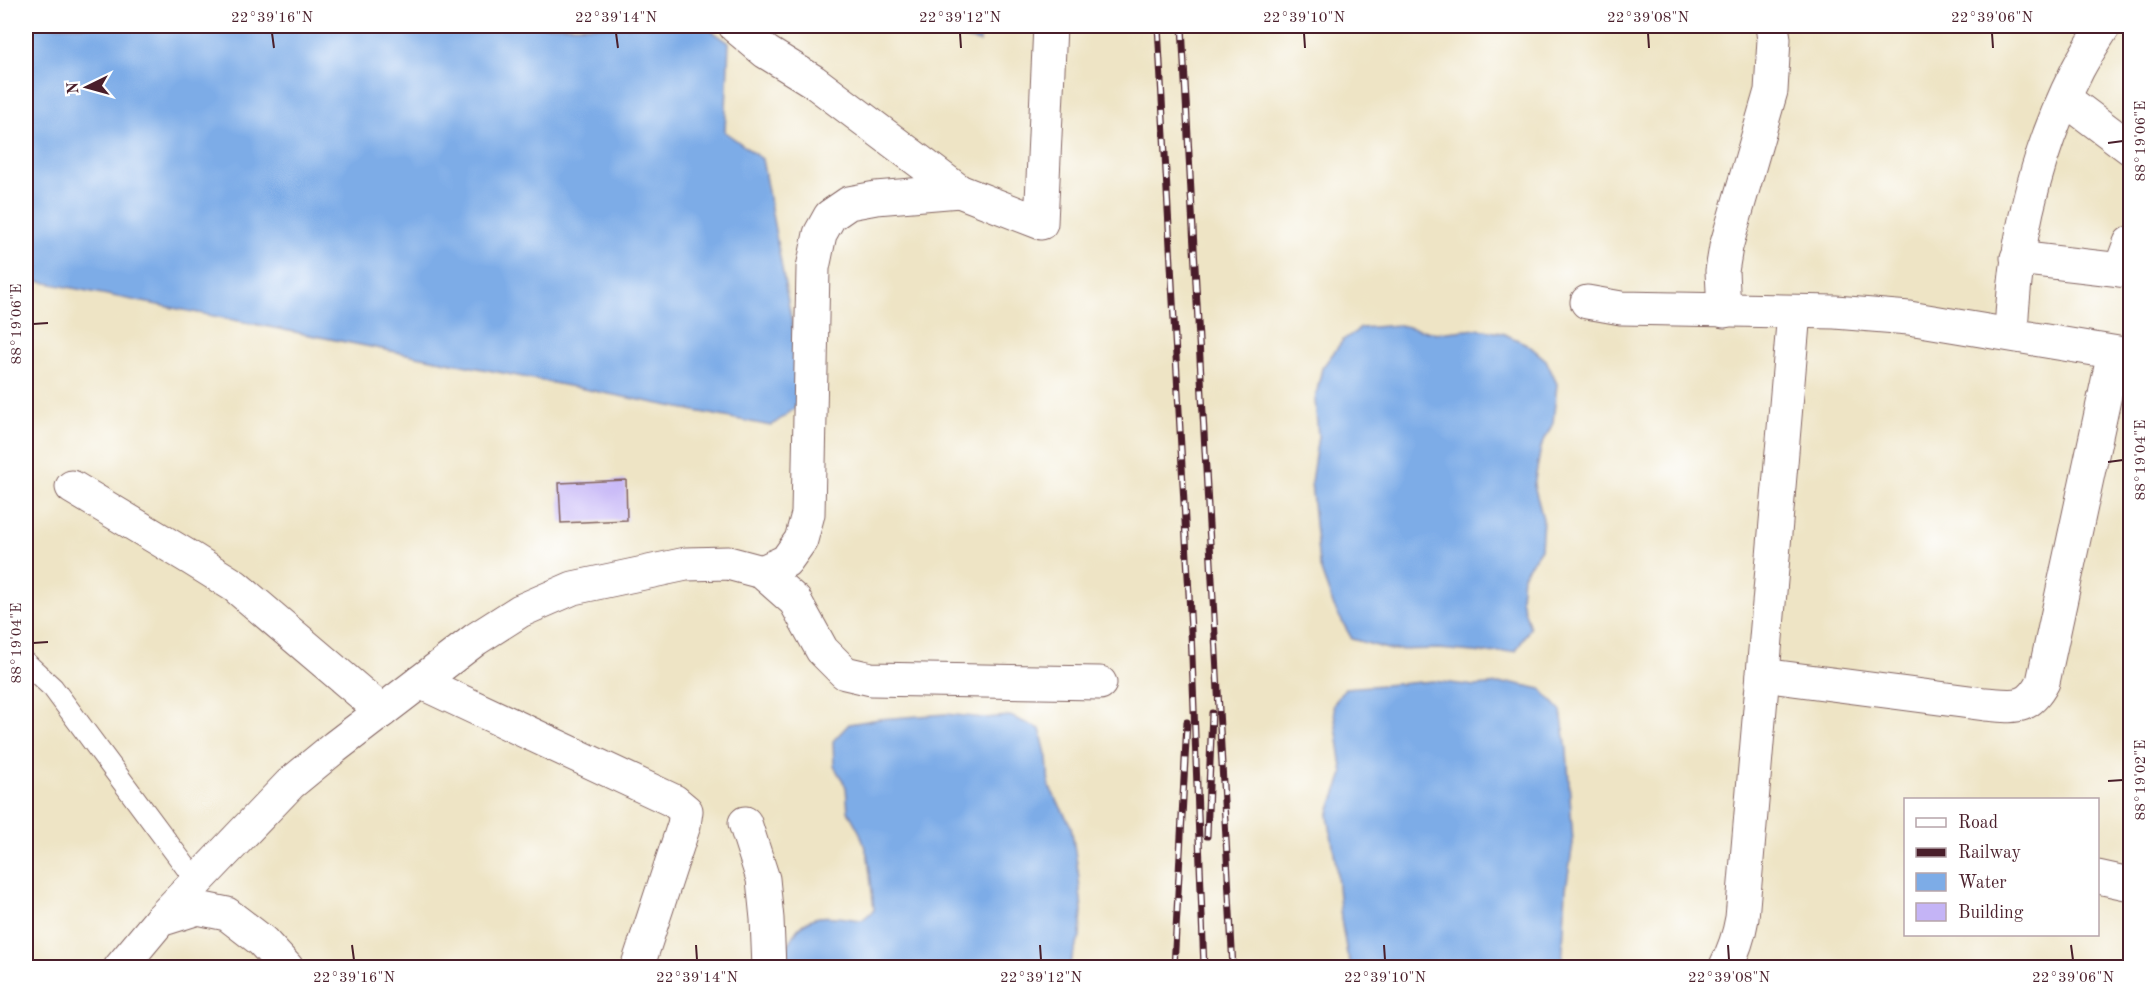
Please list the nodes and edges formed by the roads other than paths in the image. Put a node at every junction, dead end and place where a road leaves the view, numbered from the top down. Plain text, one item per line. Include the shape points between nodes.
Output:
1 (735, 26) edge
2 (1050, 26) edge
3 (1772, 26) edge
4 (2104, 26) edge
5 (2065, 99) junction
6 (2130, 148) edge
7 (959, 191) junction
8 (2127, 261) edge
9 (1723, 293) junction
10 (2014, 296) junction
11 (1587, 302) dead end
12 (1794, 312) junction
13 (2122, 354) edge
14 (72, 487) dead end
15 (762, 572) junction
16 (26, 663) edge
17 (1763, 675) junction
18 (420, 682) junction
19 (1100, 683) dead end
20 (382, 711) junction
21 (745, 823) dead end
22 (2099, 877) edge
23 (197, 882) junction
24 (2130, 884) edge
25 (160, 920) junction
26 (120, 968) edge
27 (287, 968) edge
28 (637, 968) edge
29 (769, 968) edge
30 (1725, 968) edge

1 - 7 street
2 - 7 street via 1041,223
3 - 9 street via 1771,91 1726,247
4 - 5 street via 2078,68
5 - 6 street
5 - 10 street via 2030,198
7 - 15 street via 849,203 830,216 820,234 813,268 808,514 801,540 786,561
8 - 10 street
9 - 11 street via 1621,308
9 - 12 street
10 - 12 street via 1909,318
10 - 13 street
12 - 17 street
13 - 17 street via 2043,682 2035,698 2014,706 1985,704
14 - 20 street via 235,586
15 - 18 street via 728,563 686,564 573,588 520,611
15 - 19 street via 795,601 822,650 845,673 872,680
16 - 23 lane via 53,688
17 - 30 street via 1742,918
18 - 20 street
18 - 28 street via 674,801 686,811
20 - 23 street via 290,784
21 - 29 street via 763,879
22 - 24 street
23 - 25 street
25 - 26 street
25 - 27 street via 198,908 227,915 262,941

